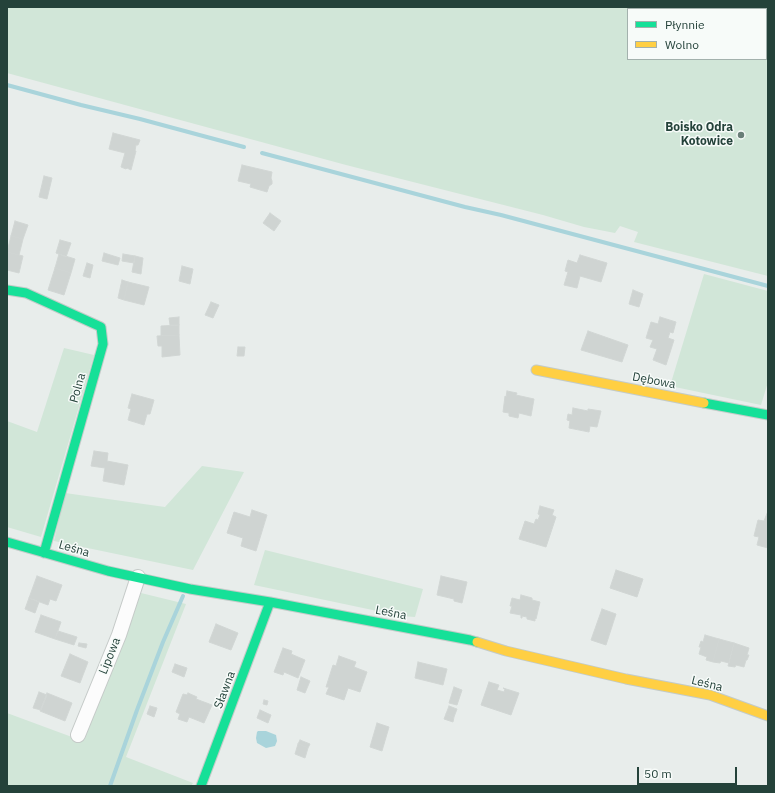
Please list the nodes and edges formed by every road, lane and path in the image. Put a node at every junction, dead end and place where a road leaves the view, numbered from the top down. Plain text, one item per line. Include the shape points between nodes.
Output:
1 (7, 290) edge
2 (536, 370) dead end
3 (768, 415) edge
4 (7, 542) edge
5 (44, 553) junction
6 (138, 577) junction
7 (270, 602) junction
8 (768, 716) edge
9 (78, 735) dead end
10 (200, 786) edge

1 - 5 street, Polna via 26,293 100,327 103,344
2 - 3 street, Dębowa
4 - 5 street, Leśna
5 - 6 street, Leśna
6 - 7 street, Leśna via 190,589
6 - 9 street, Lipowa via 119,634
7 - 8 street, Leśna via 470,640 626,679 710,695
7 - 10 street, Sławna

